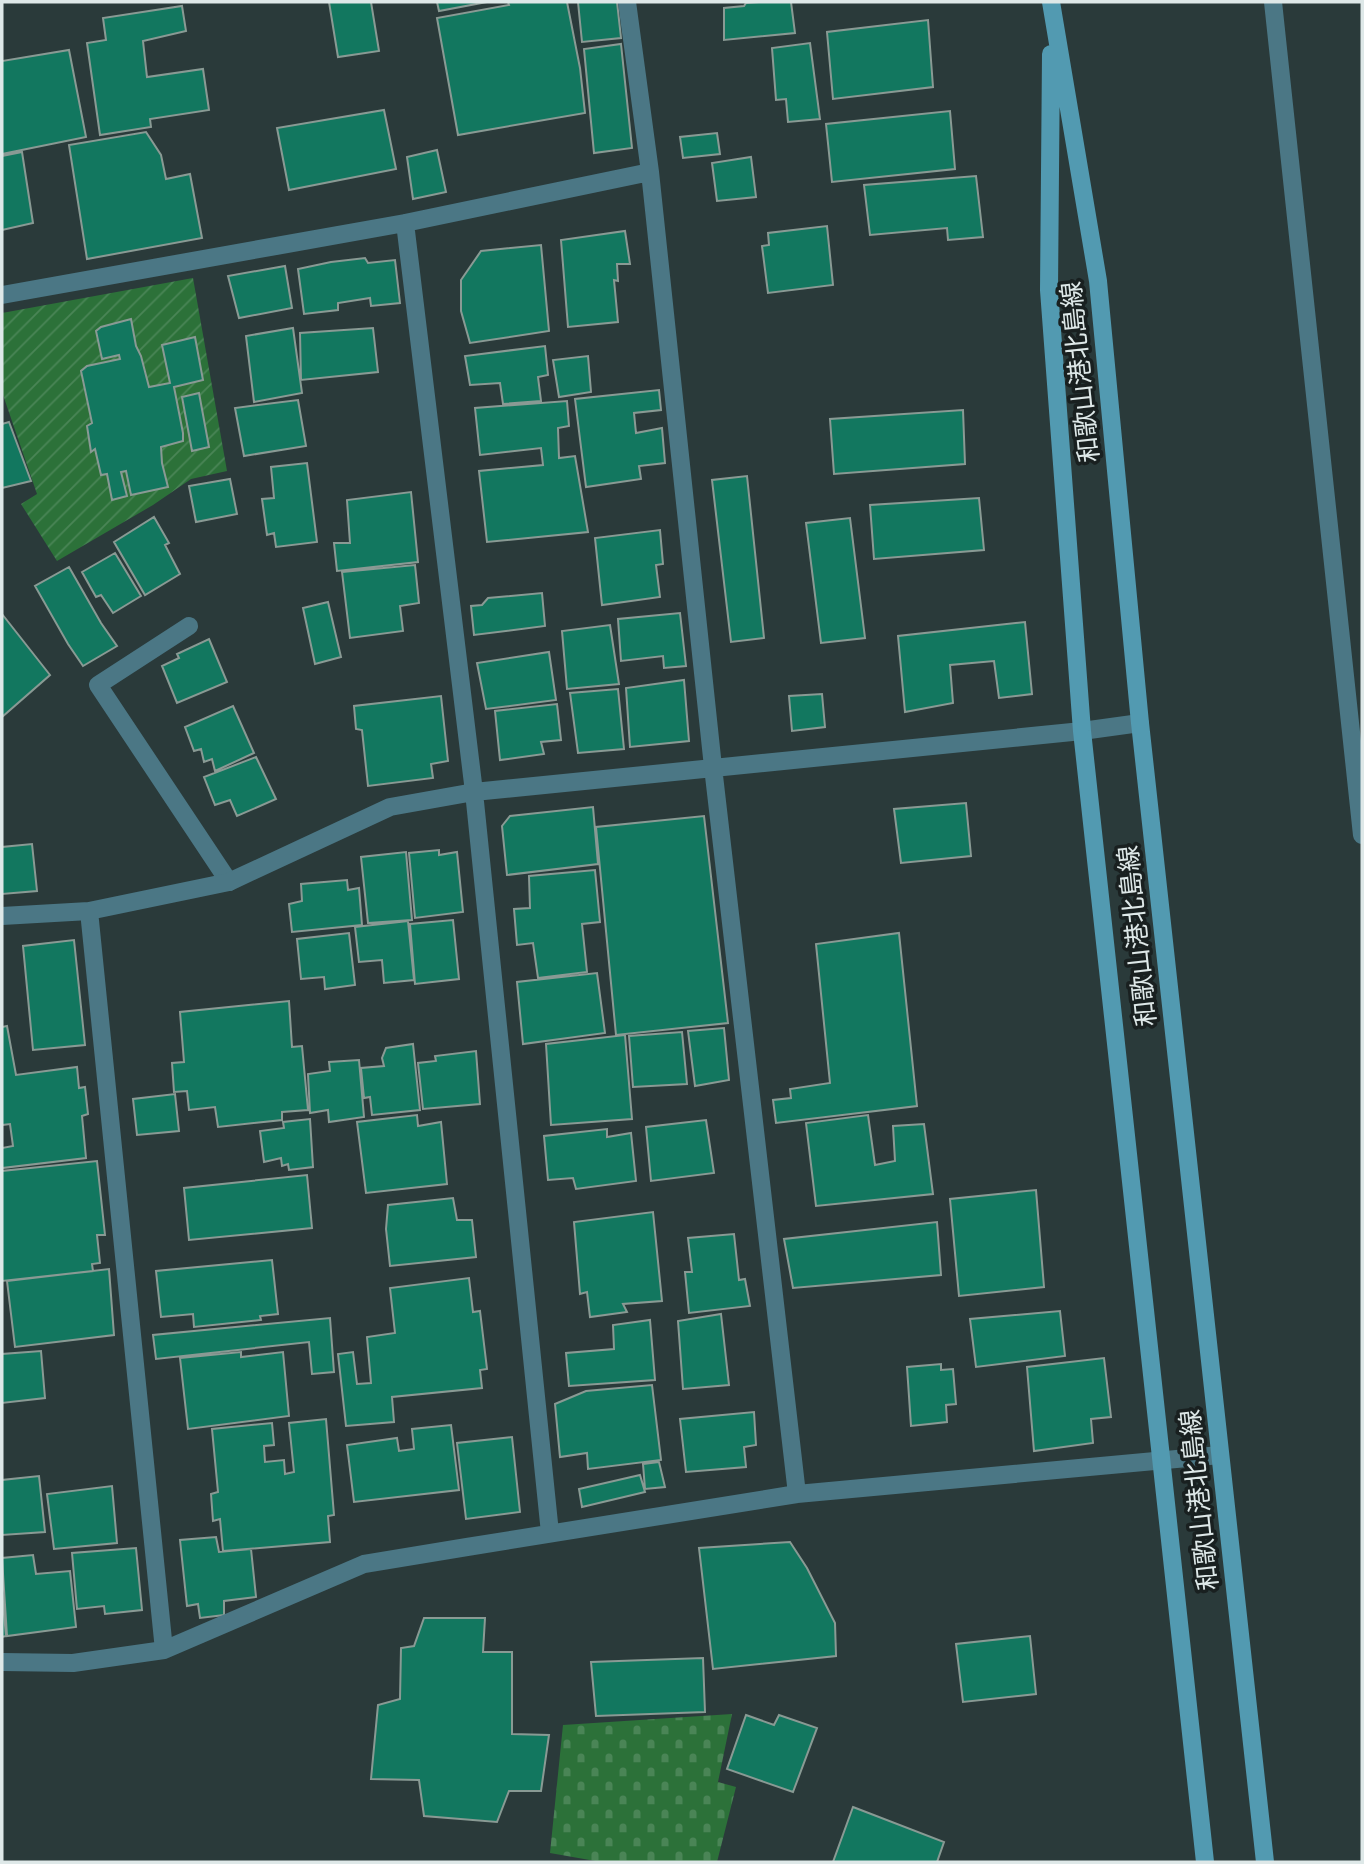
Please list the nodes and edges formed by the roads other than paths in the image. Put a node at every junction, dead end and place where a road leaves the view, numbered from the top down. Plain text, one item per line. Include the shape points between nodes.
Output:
1 (627, 2) edge
2 (1273, 2) edge
3 (1051, 4) edge
4 (650, 172) junction
5 (405, 223) junction
6 (2, 296) edge
7 (189, 626) dead end
8 (1140, 723) junction
9 (1082, 731) junction
10 (713, 767) junction
11 (474, 792) junction
12 (1362, 835) edge
13 (229, 882) junction
14 (89, 911) junction
15 (2, 916) edge
16 (1220, 1455) junction
17 (1162, 1461) junction
18 (797, 1494) junction
19 (550, 1533) junction
20 (164, 1650) junction
21 (2, 1662) edge
22 (1205, 1862) edge
23 (1265, 1862) edge

1 - 4 street
2 - 12 street
3 - 8 main road, 和歌山港北島線 via 1098,281
3 - 9 main road, 和歌山港北島線 via 1049,290
4 - 5 street
4 - 10 street
5 - 6 street
5 - 11 street
7 - 13 street via 99,685
8 - 9 street
8 - 16 main road, 和歌山港北島線
9 - 10 street
9 - 17 main road, 和歌山港北島線
10 - 11 street
10 - 18 street
11 - 13 street via 390,807
11 - 19 street
13 - 14 street
14 - 15 street
14 - 20 street
16 - 17 street
16 - 23 main road, 和歌山港北島線
17 - 18 street
17 - 22 main road, 和歌山港北島線
18 - 19 street
19 - 20 street via 364,1564
20 - 21 street via 73,1663

